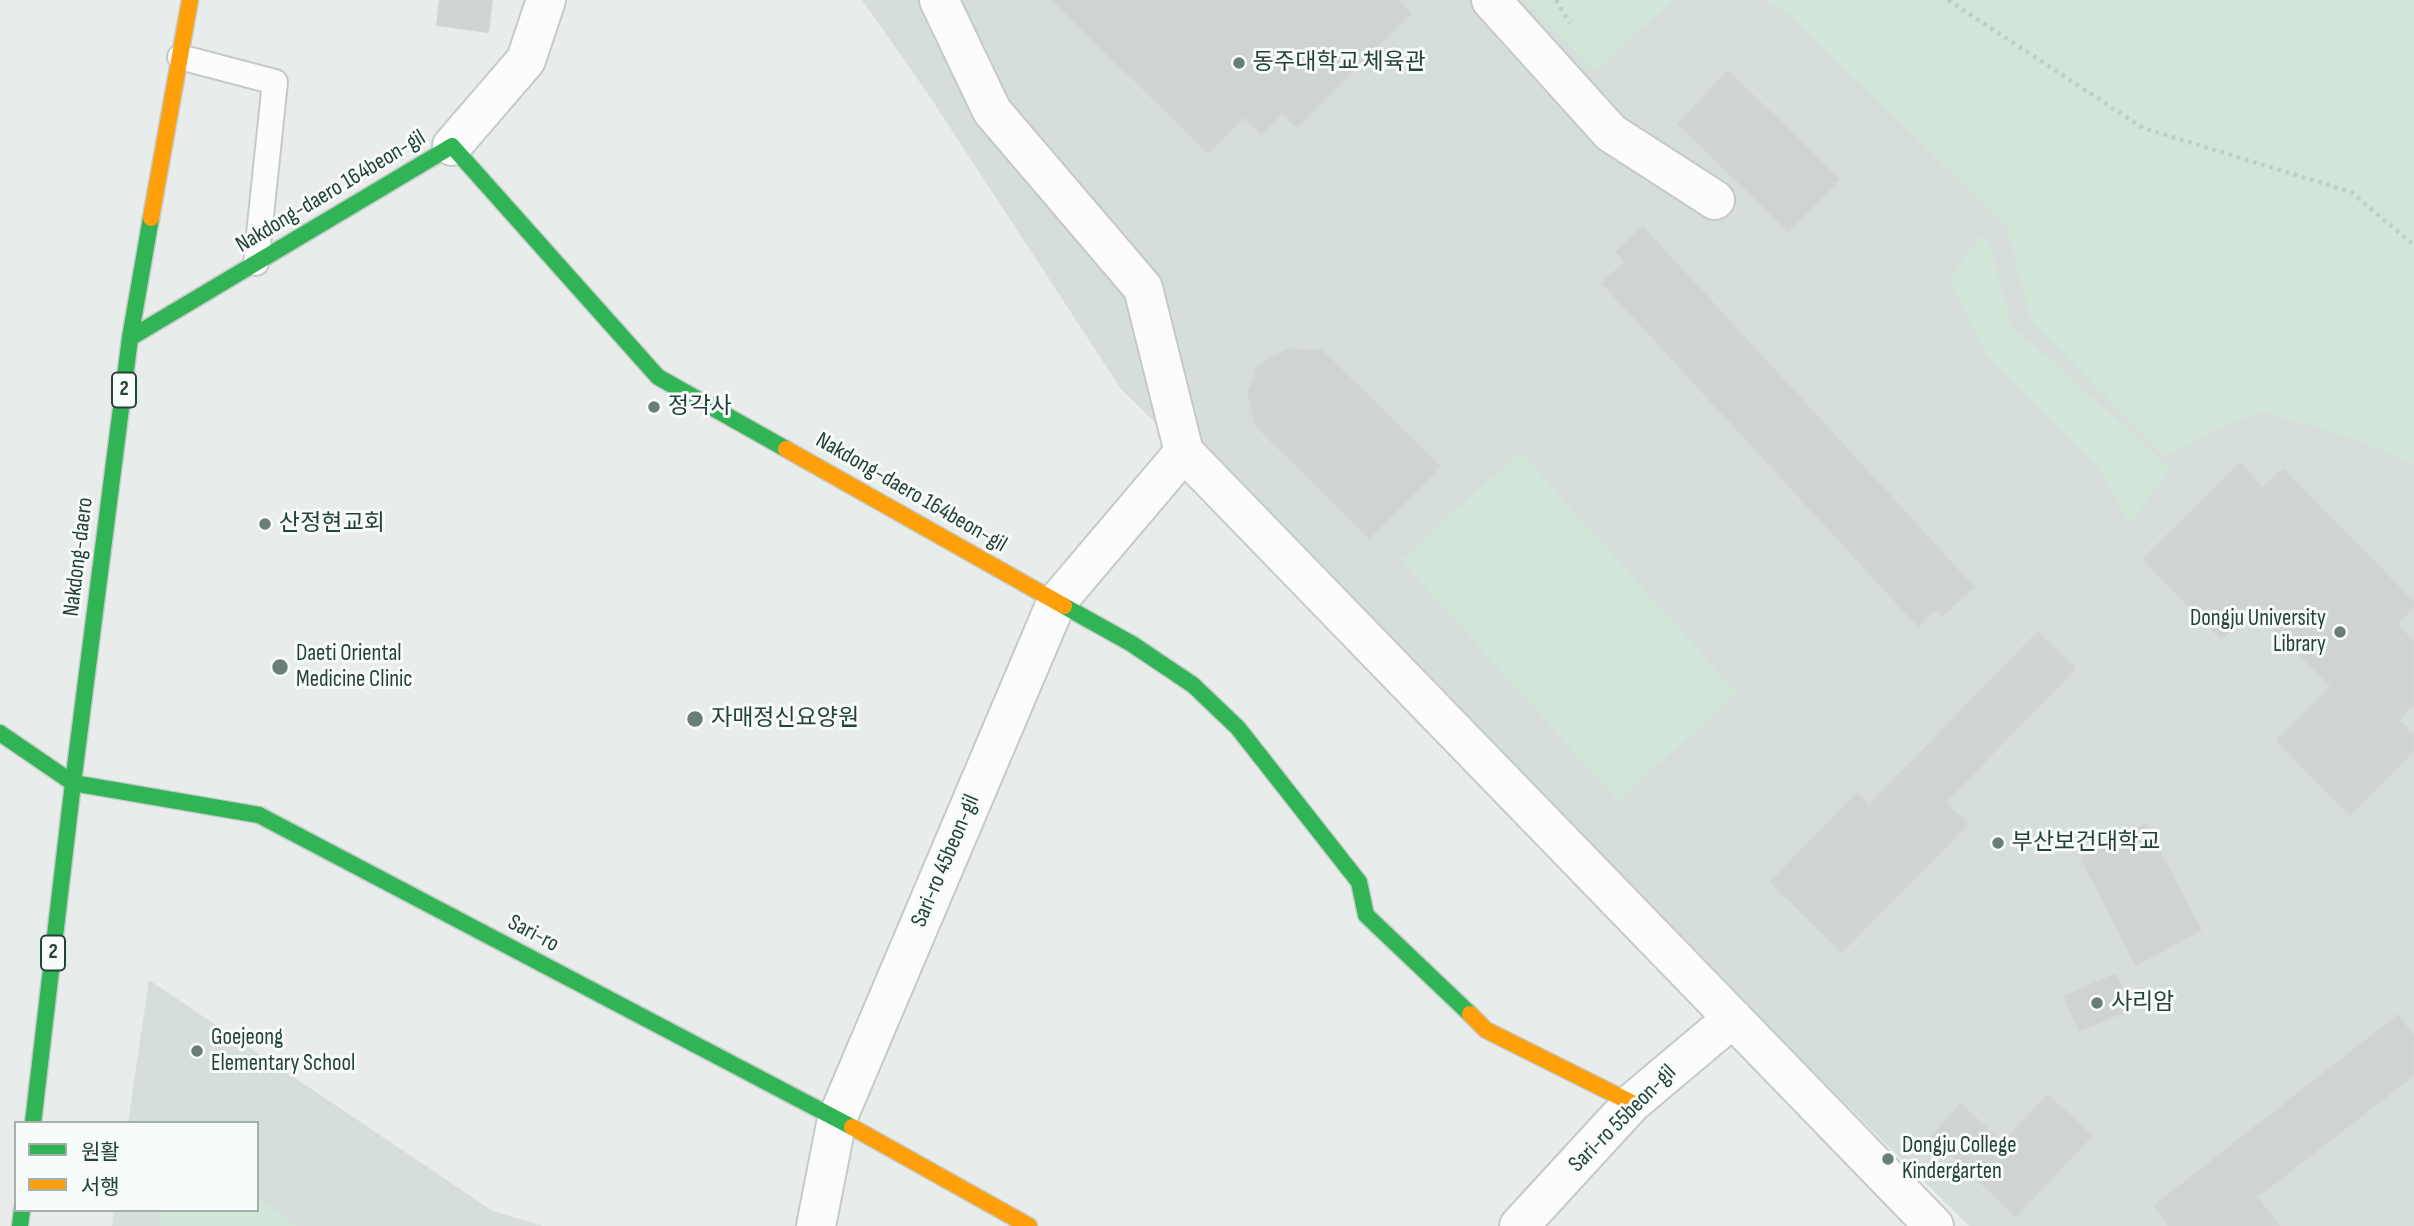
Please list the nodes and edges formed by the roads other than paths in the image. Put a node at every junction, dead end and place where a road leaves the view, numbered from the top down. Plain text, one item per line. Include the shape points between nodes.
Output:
1 (190, 0) edge
2 (546, 0) edge
3 (939, 0) edge
4 (1491, 0) edge
5 (180, 57) junction
6 (452, 146) junction
7 (1715, 200) dead end
8 (256, 263) junction
9 (130, 338) junction
10 (1184, 452) junction
11 (1056, 603) junction
12 (0, 733) edge
13 (73, 783) junction
14 (1732, 1018) junction
15 (1632, 1103) junction
16 (837, 1119) junction
17 (33, 1121) edge
18 (816, 1226) edge
19 (1029, 1226) edge
20 (1518, 1226) edge
21 (1934, 1226) edge

1 - 5 street, Nakdong-daero / 2
2 - 6 street via 526,60
3 - 10 street via 992,111 1143,288
4 - 7 street via 1611,133
5 - 8 lane via 275,82
5 - 9 street, Nakdong-daero / 2
6 - 8 street, Nakdong-daero 164beon-gil
6 - 11 street, Nakdong-daero 164beon-gil via 658,377
8 - 9 street, Nakdong-daero 164beon-gil
9 - 13 street, Nakdong-daero / 2
10 - 11 street, Sari-ro 45beon-gil
10 - 14 street
11 - 15 street, Nakdong-daero 164beon-gil via 1193,685 1238,728 1359,882 1366,915 1486,1030
11 - 16 street, Sari-ro 45beon-gil
12 - 13 street, Sari-ro
13 - 16 street, Sari-ro via 258,815
13 - 17 street, Nakdong-daero / 2
14 - 15 street, Sari-ro 55beon-gil
14 - 21 street
15 - 20 street, Sari-ro 55beon-gil
16 - 18 street, Sari-ro 45beon-gil
16 - 19 street, Sari-ro

